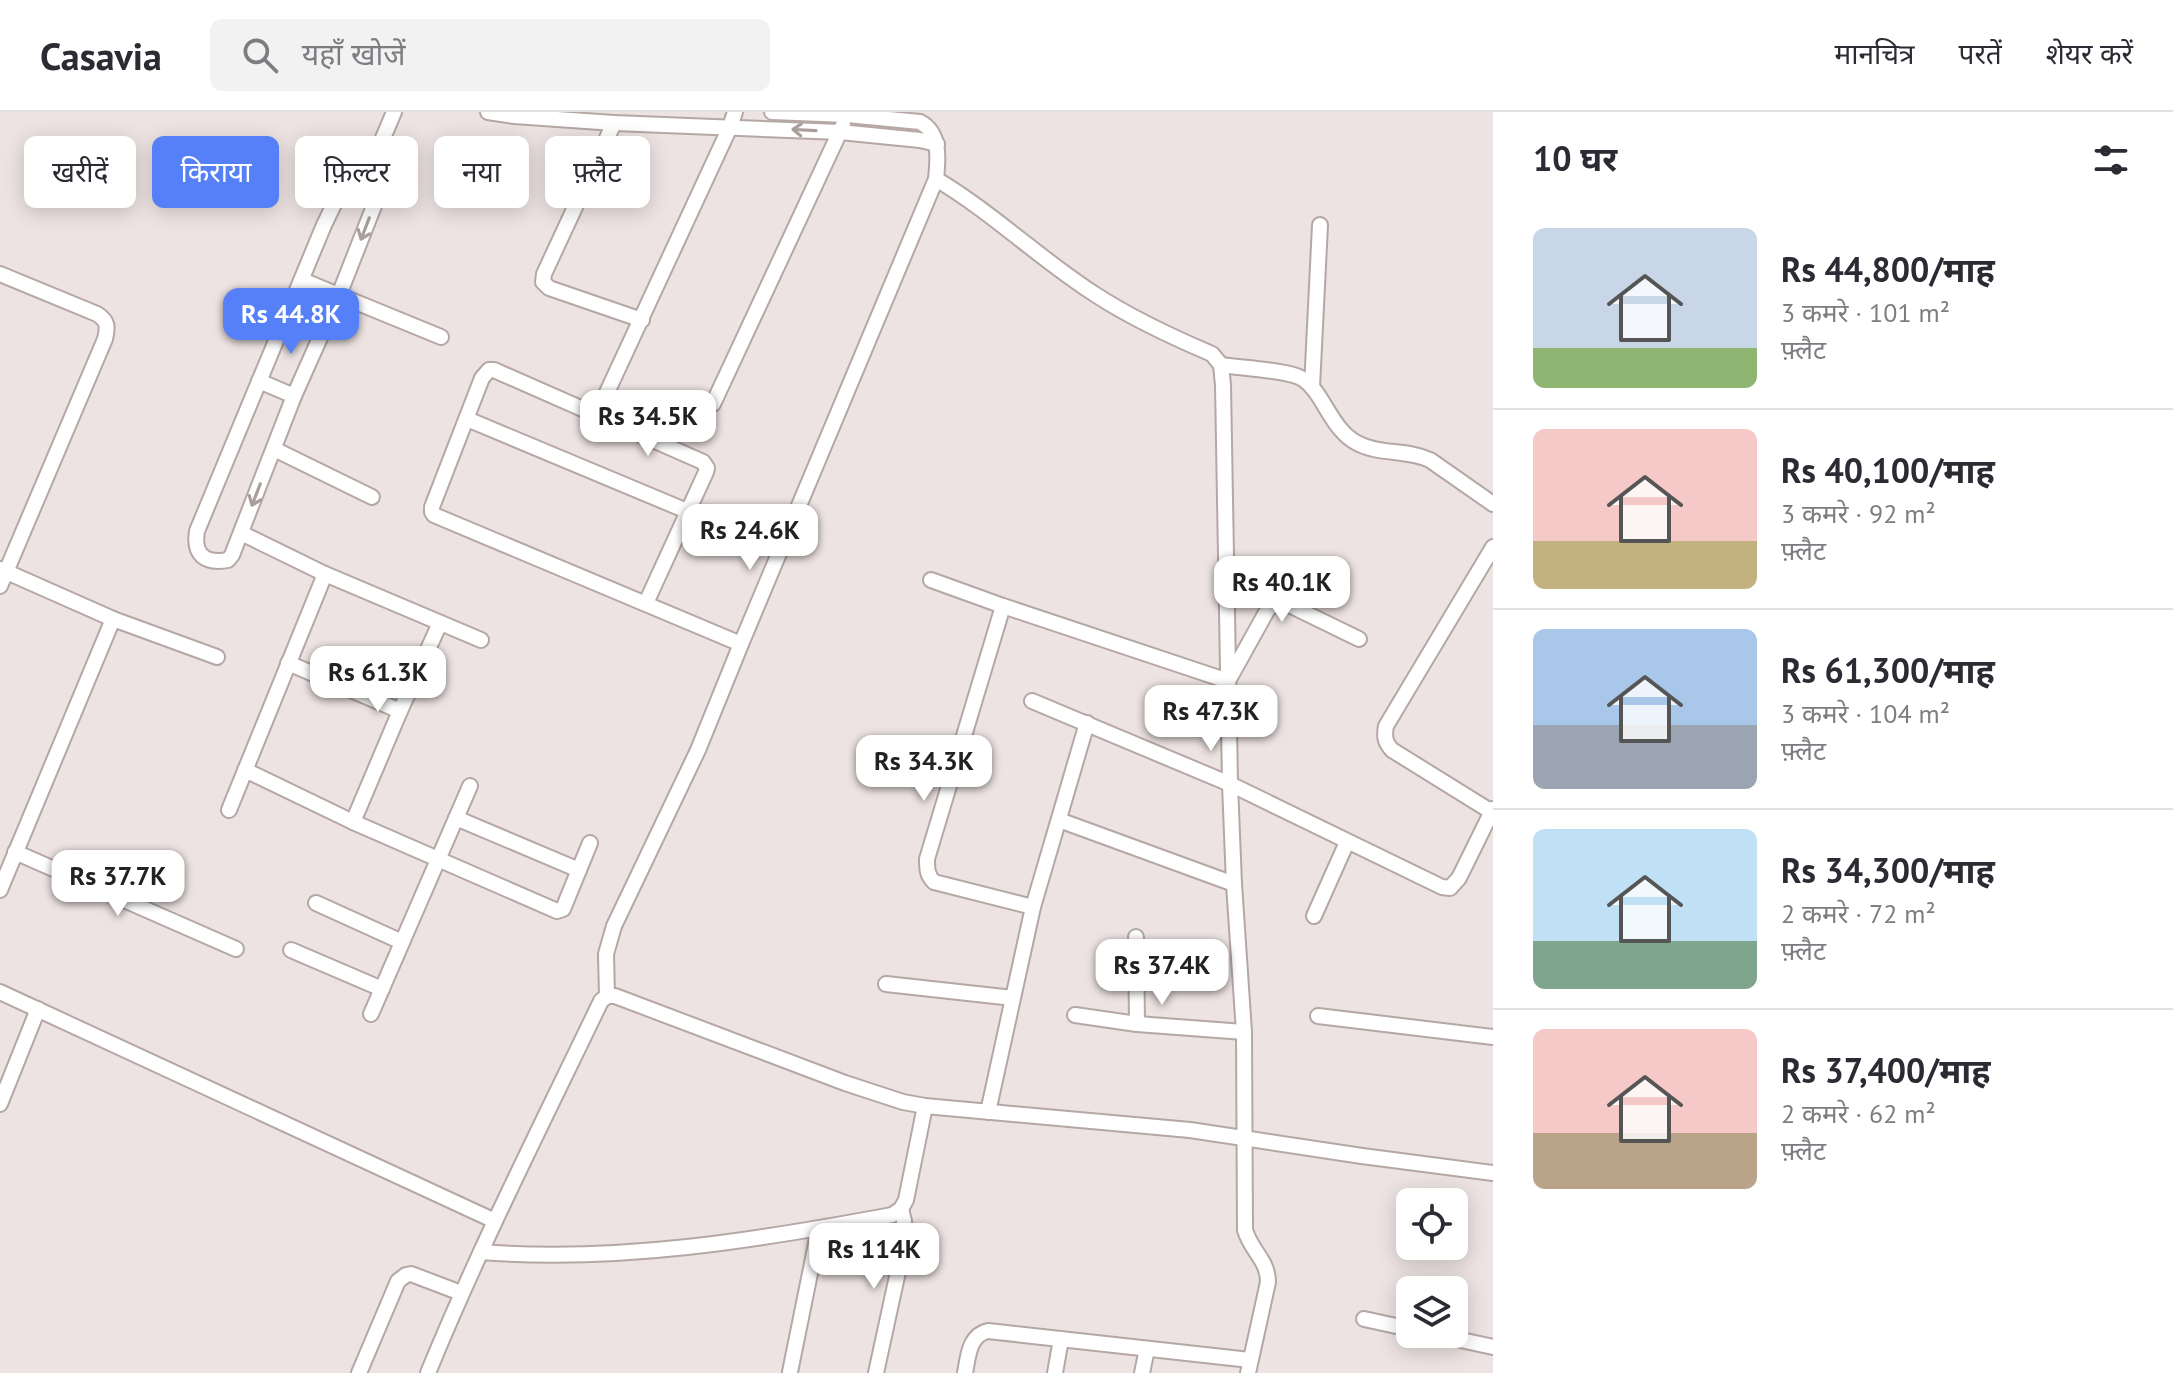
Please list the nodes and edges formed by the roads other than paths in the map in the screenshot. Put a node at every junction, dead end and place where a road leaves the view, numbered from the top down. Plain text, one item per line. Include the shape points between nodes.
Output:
1 (394, 112) edge
2 (488, 112) edge
3 (735, 112) edge
4 (772, 112) edge
5 (847, 113) edge
6 (614, 123) junction
7 (730, 127) junction
8 (840, 132) junction
9 (384, 136) edge
10 (937, 144) junction
11 (936, 179) junction
12 (332, 208) edge
13 (373, 208) edge
14 (1320, 225) dead end
15 (0, 274) edge
16 (302, 280) junction
17 (339, 295) junction
18 (642, 320) junction
19 (441, 337) dead end
20 (1221, 365) junction
21 (259, 381) junction
22 (1312, 387) junction
23 (294, 396) junction
24 (713, 404) dead end
25 (597, 414) junction
26 (467, 419) junction
27 (274, 449) junction
28 (372, 497) dead end
29 (1493, 504) edge
30 (687, 511) junction
31 (241, 533) junction
32 (1493, 547) edge
33 (3, 570) edge
34 (325, 574) junction
35 (931, 580) dead end
36 (0, 586) edge
37 (646, 603) junction
38 (1003, 606) junction
39 (113, 619) junction
40 (440, 623) junction
41 (1359, 639) dead end
42 (481, 640) dead end
43 (741, 644) junction
44 (217, 657) dead end
45 (288, 663) junction
46 (1228, 681) junction
47 (1032, 701) dead end
48 (400, 711) junction
49 (1087, 723) junction
50 (245, 770) junction
51 (1230, 784) junction
52 (470, 786) dead end
53 (229, 810) dead end
54 (1492, 811) edge
55 (456, 818) junction
56 (1059, 820) junction
57 (353, 822) junction
58 (1347, 842) junction
59 (590, 843) dead end
60 (15, 852) junction
61 (438, 860) junction
62 (579, 870) junction
63 (1234, 884) junction
64 (0, 890) edge
65 (316, 903) dead end
66 (1033, 907) junction
67 (1314, 916) dead end
68 (1136, 937) dead end
69 (402, 942) junction
70 (236, 949) dead end
71 (291, 950) dead end
72 (886, 984) dead end
73 (382, 989) junction
74 (0, 992) edge
75 (607, 996) junction
76 (1013, 998) junction
77 (38, 1009) junction
78 (371, 1014) dead end
79 (1075, 1015) dead end
80 (1318, 1016) dead end
81 (1137, 1024) junction
82 (1244, 1032) junction
83 (1493, 1037) edge
84 (0, 1104) edge
85 (925, 1106) junction
86 (988, 1112) junction
87 (1245, 1138) junction
88 (1493, 1173) edge
89 (901, 1209) junction
90 (495, 1221) junction
91 (819, 1229) junction
92 (481, 1252) junction
93 (461, 1293) junction
94 (1364, 1319) dead end
95 (1396, 1326) edge
96 (1061, 1339) junction
97 (1468, 1342) edge
98 (1493, 1347) edge
99 (1147, 1349) junction
100 (1249, 1367) edge
101 (790, 1372) edge
102 (359, 1373) edge
103 (428, 1373) edge
104 (876, 1373) edge
105 (965, 1373) edge
106 (1055, 1373) edge
107 (1142, 1373) edge

1 - 9 street
2 - 6 street
3 - 7 street
4 - 5 street
5 - 8 street
5 - 10 street via 920,122
6 - 7 street
6 - 18 street via 543,282
8 -> 7 street
7 - 18 street
8 - 10 street
8 - 24 street
10 - 11 street
11 - 20 street via 1094,294 1212,354
11 - 43 street
12 - 16 street
13 -> 17 street
14 - 22 street
15 - 33 street via 97,314 107,324
16 - 17 street
16 - 21 street
17 - 19 street
17 - 23 street
18 - 25 street
20 - 22 street via 1300,377
20 - 46 street
21 - 23 street
21 - 31 street via 195,544 206,559 228,560
22 - 29 street via 1357,443 1430,460
23 - 27 street
25 - 26 street via 489,370
25 - 30 street via 703,462 706,472
26 - 30 street
26 - 37 street via 432,507 434,515
27 - 28 street
27 -> 31 street
30 - 37 street
31 - 34 street
32 - 54 street via 1384,735 1392,750
33 - 36 street
33 - 39 street
34 - 40 street
34 - 45 street
35 - 38 street
37 - 43 street
38 - 46 street
38 - 66 street via 927,871 934,882
39 - 44 street
39 - 60 street
40 - 42 street
40 - 48 street
41 - 46 street via 1278,602 1268,609
43 - 75 street via 698,750 614,926 606,954
45 - 48 street
45 - 50 street
46 - 51 street
47 - 49 street
48 - 57 street
49 - 51 street
49 - 56 street
50 - 53 street
50 - 57 street
51 - 58 street
51 - 63 street
52 - 55 street
54 - 58 street via 1450,888
55 - 61 street
55 - 62 street
56 - 63 street
56 - 66 street
57 - 61 street
58 - 67 street
59 - 62 street
60 - 64 street
60 - 70 street
61 - 62 street via 557,911 563,909
61 - 69 street
63 - 82 street
65 - 69 street
66 - 76 street
68 - 81 street
69 - 73 street
71 - 73 street
72 - 76 street
73 - 78 street
74 - 77 street
75 - 85 street via 845,1083
75 - 90 street
76 - 86 street
77 - 84 street
77 - 90 street
79 - 81 street
80 - 83 street
81 - 82 street
82 - 87 street
85 - 86 street
85 - 89 street
86 - 87 street
87 - 88 street
87 - 100 street via 1245,1230 1268,1271
89 - 91 street
89 - 104 street via 904,1244
90 - 92 street
91 - 92 street via 638,1250
91 - 101 street
92 - 93 street
93 - 102 street via 411,1274 402,1277
93 - 103 street
94 - 95 street
96 - 99 street
96 - 105 street via 980,1333
96 - 106 street
97 - 98 street
99 - 100 street
99 - 107 street

